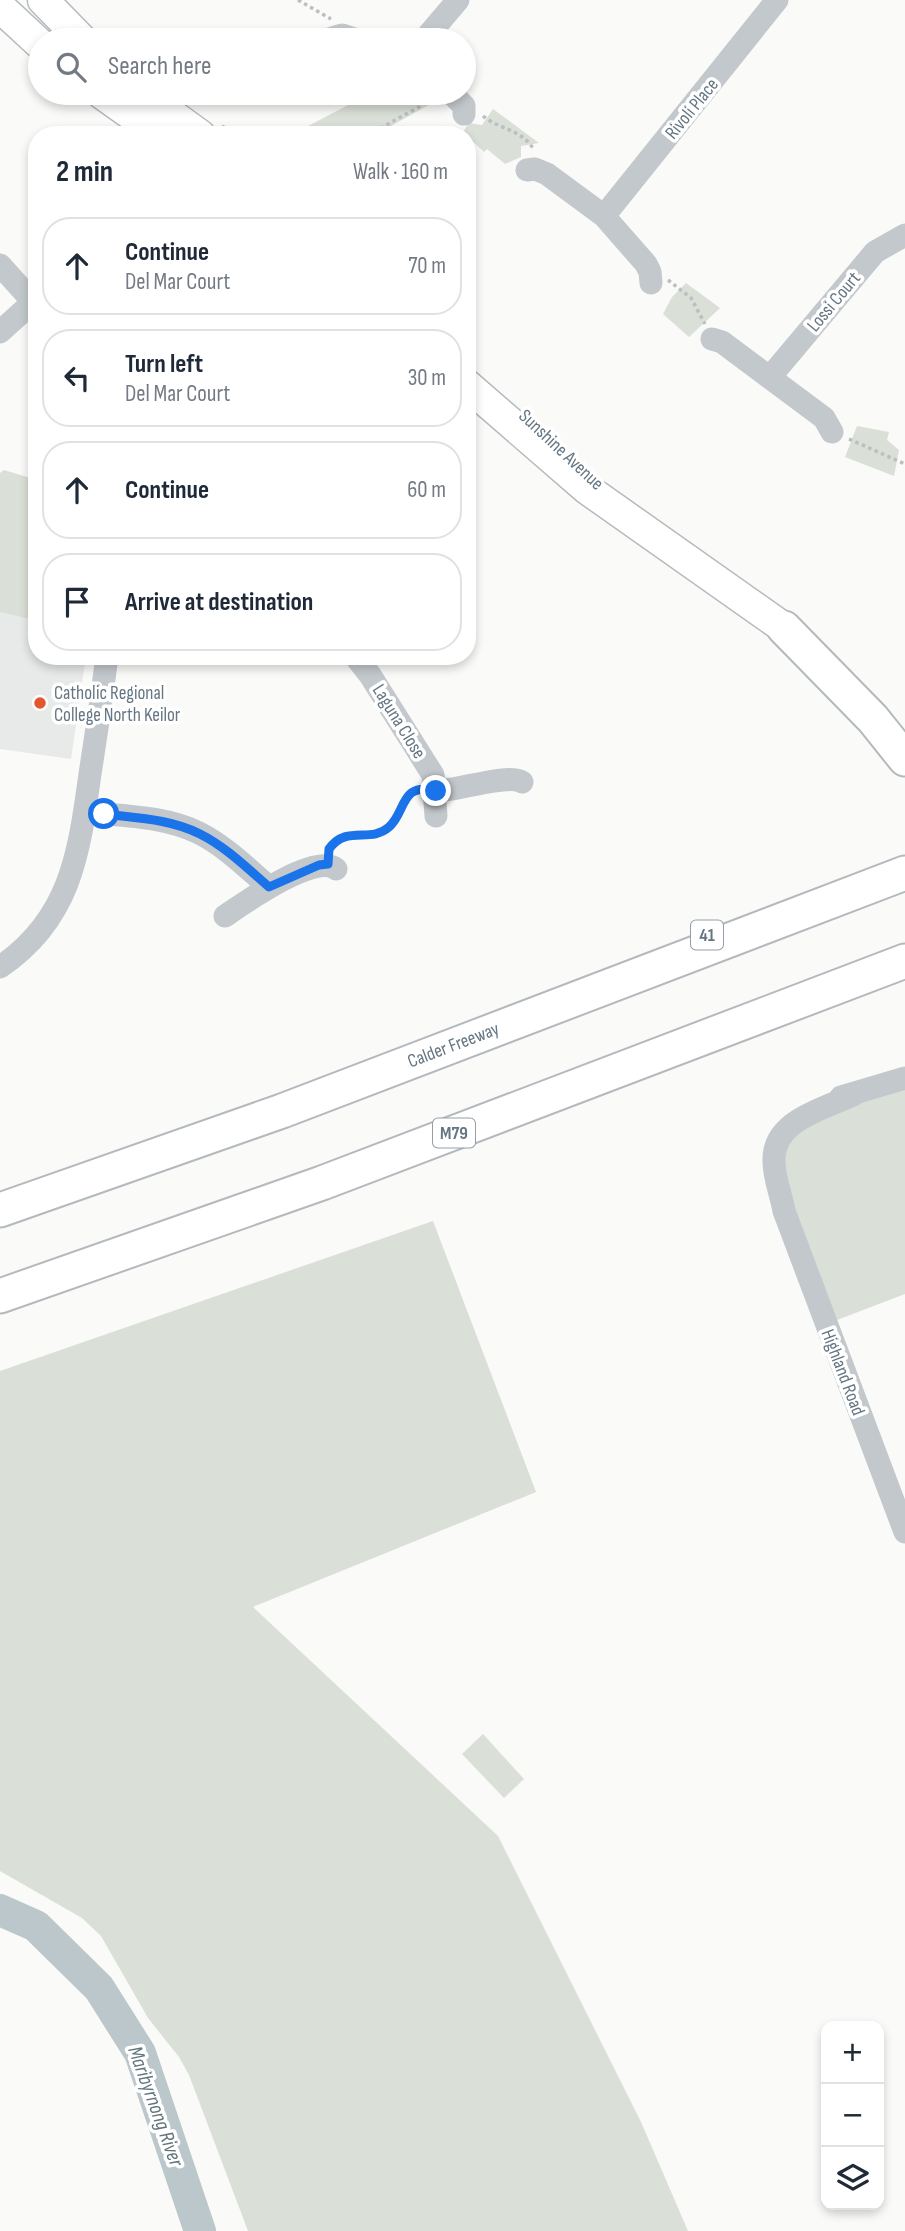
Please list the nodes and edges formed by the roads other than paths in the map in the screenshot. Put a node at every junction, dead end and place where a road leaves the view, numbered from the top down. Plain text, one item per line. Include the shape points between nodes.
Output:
1 (43, 0) edge
2 (458, 0) edge
3 (777, 0) edge
4 (0, 7) edge
5 (70, 28) edge
6 (434, 28) edge
7 (28, 33) edge
8 (118, 105) edge
9 (159, 105) edge
10 (147, 126) edge
11 (188, 126) edge
12 (531, 169) road end
13 (604, 216) junction
14 (905, 234) edge
15 (0, 265) edge
16 (650, 278) road end
17 (28, 296) edge
18 (28, 310) edge
19 (0, 332) edge
20 (712, 338) road end
21 (476, 369) edge
22 (770, 377) junction
23 (476, 393) edge
24 (832, 432) road end
25 (654, 538) junction
26 (784, 628) junction
27 (106, 665) edge
28 (362, 665) edge
29 (905, 727) edge
30 (905, 759) edge
31 (522, 782) dead end
32 (436, 791) junction
33 (85, 812) junction
34 (436, 816) dead end
35 (905, 860) edge
36 (332, 866) road end
37 (905, 873) edge
38 (269, 887) junction
39 (225, 916) dead end
40 (905, 961) edge
41 (0, 967) edge
42 (514, 1021) junction
43 (905, 1078) edge
44 (0, 1210) edge
45 (0, 1296) edge
46 (905, 1532) edge

1 - 5 main road
2 - 6 street
3 - 13 street, Rivoli Place
4 - 7 main road
8 - 10 main road
9 - 11 main road
12 - 13 street via 547,174
13 - 16 street
14 - 22 street, Lossi Court via 874,252
15 - 17 street
18 - 19 street
20 - 22 street
21 - 25 main road, Sunshine Avenue
22 - 24 street via 824,418
23 - 25 main road, Sunshine Avenue via 587,488
25 - 26 main road, Sunshine Avenue
26 - 29 highway
26 - 30 highway via 873,719
27 - 33 street
28 - 32 street, Laguna Close via 427,764
31 - 32 street via 511,778
32 - 34 street, Laguna Close
33 - 38 street via 188,828 222,847
33 - 41 street via 73,871 57,908 32,941
35 - 42 highway, 41 via 586,981 546,999
36 - 38 street via 319,865
37 - 42 highway, Calder Freeway
38 - 39 street
40 - 45 highway, M79 via 310,1188
42 - 44 highway, Calder Freeway via 282,1111
43 - 46 street, Highland Road via 798,1110 782,1121 765,1150 764,1165

